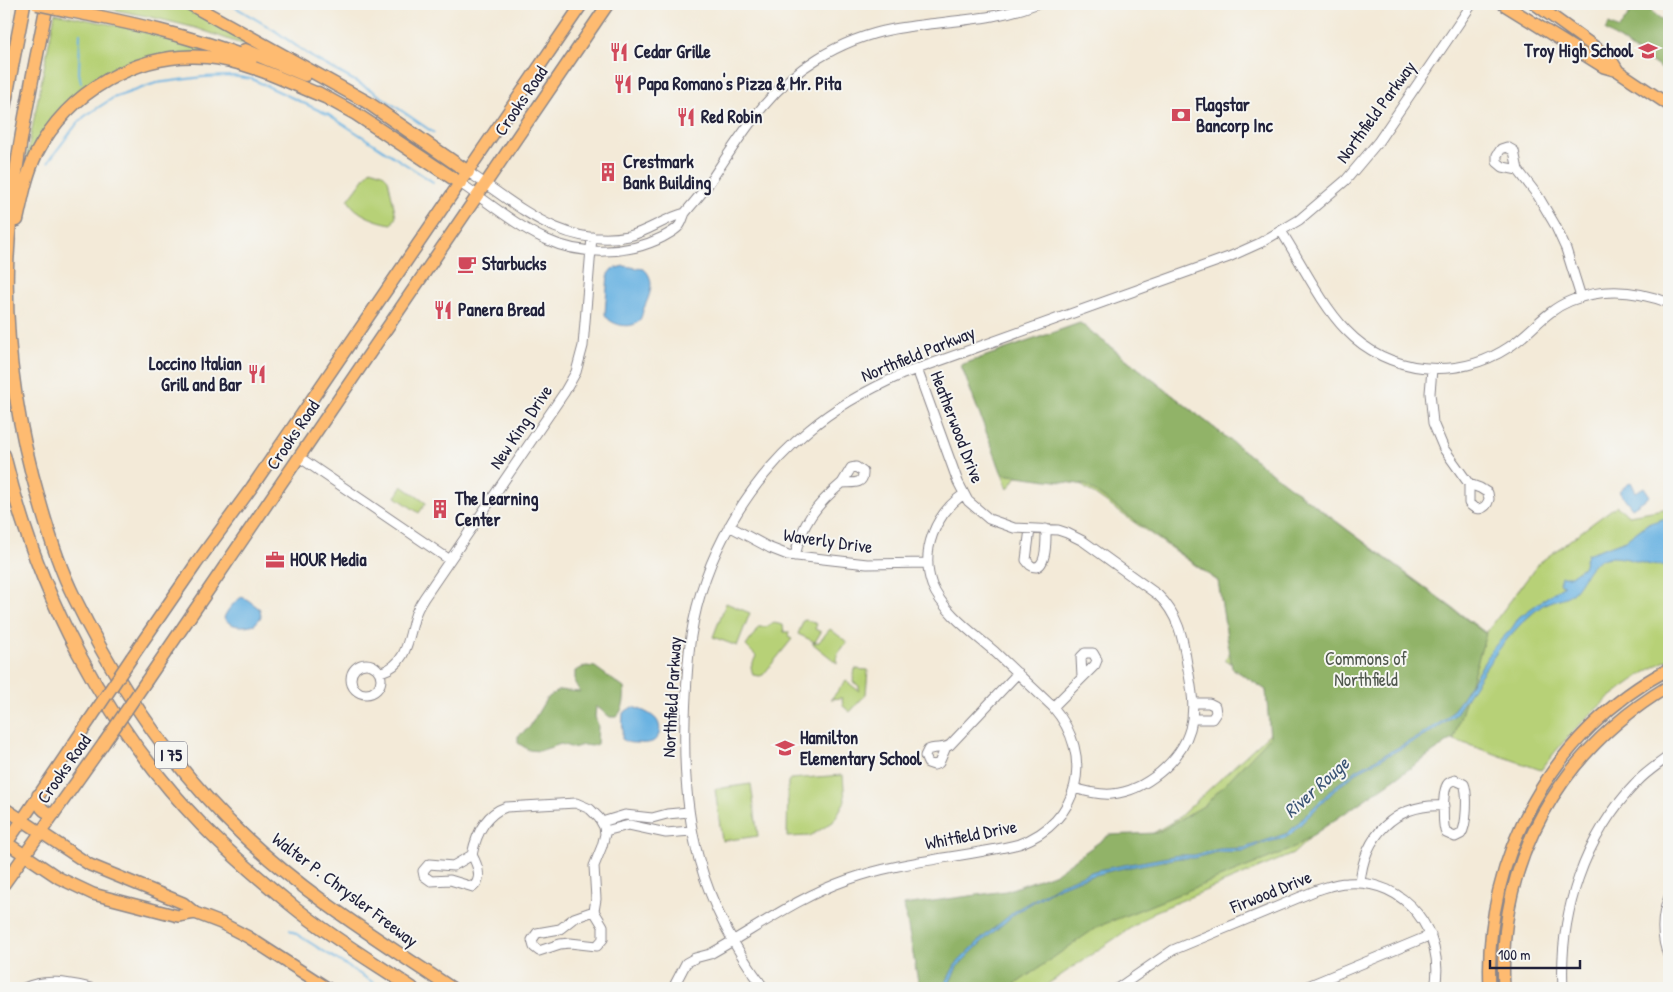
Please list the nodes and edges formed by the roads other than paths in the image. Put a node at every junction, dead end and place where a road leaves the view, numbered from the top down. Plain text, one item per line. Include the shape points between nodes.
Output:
1 (24, 4) edge
2 (37, 4) edge
3 (47, 4) edge
4 (190, 4) edge
5 (582, 4) edge
6 (608, 4) edge
7 (1036, 4) edge
8 (1472, 4) edge
9 (1503, 4) edge
10 (1535, 4) edge
11 (66, 6) edge
12 (1569, 28) junction
13 (1558, 38) junction
14 (1618, 71) junction
15 (325, 97) junction
16 (367, 102) junction
17 (1669, 105) edge
18 (4, 108) edge
19 (507, 114) junction
20 (522, 130) junction
21 (1518, 170) dead end
22 (468, 172) junction
23 (460, 183) junction
24 (486, 184) junction
25 (478, 195) junction
26 (685, 213) junction
27 (647, 230) junction
28 (1281, 231) junction
29 (592, 237) junction
30 (652, 242) junction
31 (591, 250) junction
32 (7, 269) junction
33 (1581, 297) junction
34 (1669, 302) edge
35 (352, 342) junction
36 (366, 359) junction
37 (917, 369) junction
38 (1432, 369) junction
39 (331, 373) junction
40 (345, 390) junction
41 (282, 444) junction
42 (4, 455) edge
43 (298, 459) junction
44 (842, 483) dead end
45 (1469, 484) dead end
46 (252, 487) junction
47 (964, 494) junction
48 (267, 503) junction
49 (730, 526) junction
50 (1030, 529) junction
51 (1046, 529) junction
52 (795, 556) junction
53 (450, 560) junction
54 (928, 564) junction
55 (1669, 669) edge
56 (381, 672) dead end
57 (1018, 673) junction
58 (1082, 677) dead end
59 (1669, 686) edge
60 (1193, 703) junction
61 (1053, 707) junction
62 (1192, 719) junction
63 (946, 748) dead end
64 (1669, 756) edge
65 (1074, 788) junction
66 (38, 795) junction
67 (1444, 806) junction
68 (4, 808) edge
69 (689, 812) junction
70 (54, 814) junction
71 (21, 820) junction
72 (603, 827) junction
73 (691, 831) junction
74 (41, 833) junction
75 (5, 844) edge
76 (472, 854) junction
77 (24, 855) junction
78 (4, 878) edge
79 (130, 882) junction
80 (1360, 883) junction
81 (4, 884) edge
82 (1669, 897) edge
83 (115, 901) junction
84 (594, 911) junction
85 (195, 913) junction
86 (1430, 935) junction
87 (732, 941) junction
88 (1669, 958) edge
89 (24, 988) edge
90 (91, 988) edge
91 (327, 988) edge
92 (412, 988) edge
93 (451, 988) edge
94 (673, 988) edge
95 (764, 988) edge
96 (1118, 988) edge
97 (1303, 988) edge
98 (1435, 988) edge
99 (1490, 988) edge
100 (1504, 988) edge
101 (1563, 988) edge

1 - 18 highway
2 - 11 highway, bridge
3 - 32 highway, Walter P. Chrysler Freeway / I 75 via 17,158
4 - 16 highway
5 - 19 main road, Crooks Road
6 - 20 main road, Crooks Road
7 - 26 street via 986,17 874,33 815,60 790,78 761,107
8 - 28 street, Northfield Parkway via 1370,152 1335,191
9 - 13 main road
10 - 12 main road
11 - 15 highway via 222,48 275,70
11 - 16 highway via 196,32
12 - 13 main road via 1566,35
12 - 14 main road via 1610,58
13 - 14 main road via 1604,68
14 - 17 main road
15 - 23 highway
15 - 32 highway via 250,67 206,57 149,63 110,79 72,106 36,154 24,189
16 - 22 highway
19 - 20 main road via 511,125
19 - 22 main road, Crooks Road
20 - 24 main road, Crooks Road
21 - 33 street via 1555,225
22 - 23 main road, Crooks Road
22 - 24 street
23 - 25 street
23 - 35 main road, Crooks Road
24 - 25 main road, Crooks Road
24 - 29 street via 545,224 571,234
25 - 31 street via 546,239 564,246
25 - 36 main road, Crooks Road
26 - 27 street
26 - 30 street via 679,226
27 - 29 street via 622,237
27 - 30 street
28 - 37 street, Northfield Parkway via 1216,262
28 - 38 street via 1330,310 1351,335 1390,359
29 - 31 street, New King Drive
30 - 31 street via 624,249
31 - 53 street, New King Drive via 584,337 576,372
32 - 93 highway, Walter P. Chrysler Freeway / I 75 via 10,351 32,476 49,535 73,595 124,689 172,757 247,838 320,899
33 - 34 street via 1626,291
33 - 38 street via 1549,313 1500,353 1470,365
35 - 36 main road via 354,352
35 - 39 main road, Crooks Road
36 - 40 main road, Crooks Road
37 - 47 street, Heatherwood Drive
37 - 49 street, Northfield Parkway via 869,390 808,431 763,476
38 - 45 street via 1431,411 1435,429 1444,449
39 - 40 main road via 342,379
39 - 41 main road, Crooks Road
40 - 43 main road, Crooks Road
41 - 43 main road via 286,456
41 - 46 main road, Crooks Road
42 - 92 highway, I 75 via 28,541 68,634 111,709 145,758 232,855 296,909
43 - 48 main road, Crooks Road
43 - 53 street
44 - 52 street via 809,518
46 - 48 main road via 265,492
46 - 66 main road, Crooks Road, bridge
47 - 50 street, Heatherwood Drive via 974,508 994,522
47 - 54 street, Whitfield Drive via 938,522 929,544
48 - 70 main road, Crooks Road, bridge
49 - 52 street, Waverly Drive via 780,553
49 - 69 street, Northfield Parkway via 703,587 691,635 685,725
50 - 51 street, Heatherwood Drive
50 - 51 street via 1026,560 1034,567 1043,561
51 - 60 street, Heatherwood Drive via 1067,533 1083,541 1168,605 1180,630
52 - 54 street, Waverly Drive via 867,564
53 - 56 street, New King Drive via 418,609 403,656
54 - 57 street, Whitfield Drive via 932,584 947,608
55 - 99 main road via 1620,701 1581,736 1539,790 1518,830 1500,881 1491,932
57 - 61 street, Whitfield Drive
57 - 63 street
58 - 61 street
59 - 100 main road via 1615,723 1595,742 1564,778 1543,813 1523,856 1508,911
60 - 62 street, Heatherwood Drive
60 - 62 street via 1215,706 1216,716
61 - 65 street, Whitfield Drive via 1064,720 1073,740 1077,770
62 - 65 street, Heatherwood Drive via 1187,737 1176,755 1144,784 1113,794
64 - 101 street via 1637,781 1608,818 1588,853 1566,922
65 - 87 street, Whitfield Drive via 1058,819 1030,840 1008,847 885,869 847,880 818,892
66 - 70 main road via 41,807
66 - 71 main road, Crooks Road
67 - 67 street via 1444,830 1449,835 1458,836 1464,827 1466,793 1462,782 1451,781 1446,787
67 - 80 street via 1413,810 1384,826 1368,848
68 - 71 main road
69 - 72 street via 652,818 621,815
69 - 73 street, Northfield Parkway
70 - 74 main road, Crooks Road
71 - 74 main road
71 - 75 main road, Crooks Road
72 - 73 street via 626,825 666,833
72 - 76 street via 590,810 576,803 506,807 493,813 483,825
72 - 84 street via 604,840 594,866
73 - 87 street, Northfield Parkway via 708,890
74 - 77 main road, Crooks Road
74 - 79 main road via 90,865
75 - 77 main road
76 - 76 street via 453,866 429,864 423,871 424,876 431,881 450,880 473,887 478,878
77 - 81 main road, Crooks Road
77 - 83 main road via 68,884
78 - 81 main road
79 - 83 main road via 124,896
79 - 85 main road via 183,903
80 - 86 street, Firwood Drive via 1385,889 1406,901
80 - 96 street, Firwood Drive via 1330,886 1173,950
82 - 88 street via 1663,924
83 - 85 main road via 178,916
84 - 84 street via 574,918 560,930 537,933 532,940 534,947 543,951 570,942 600,944 603,926
85 - 91 main road via 248,937
86 - 97 street
86 - 98 street, Firwood Drive via 1438,966
87 - 94 street, Whitfield Drive via 686,963
87 - 95 street, Northfield Parkway
89 - 90 street via 54,982

